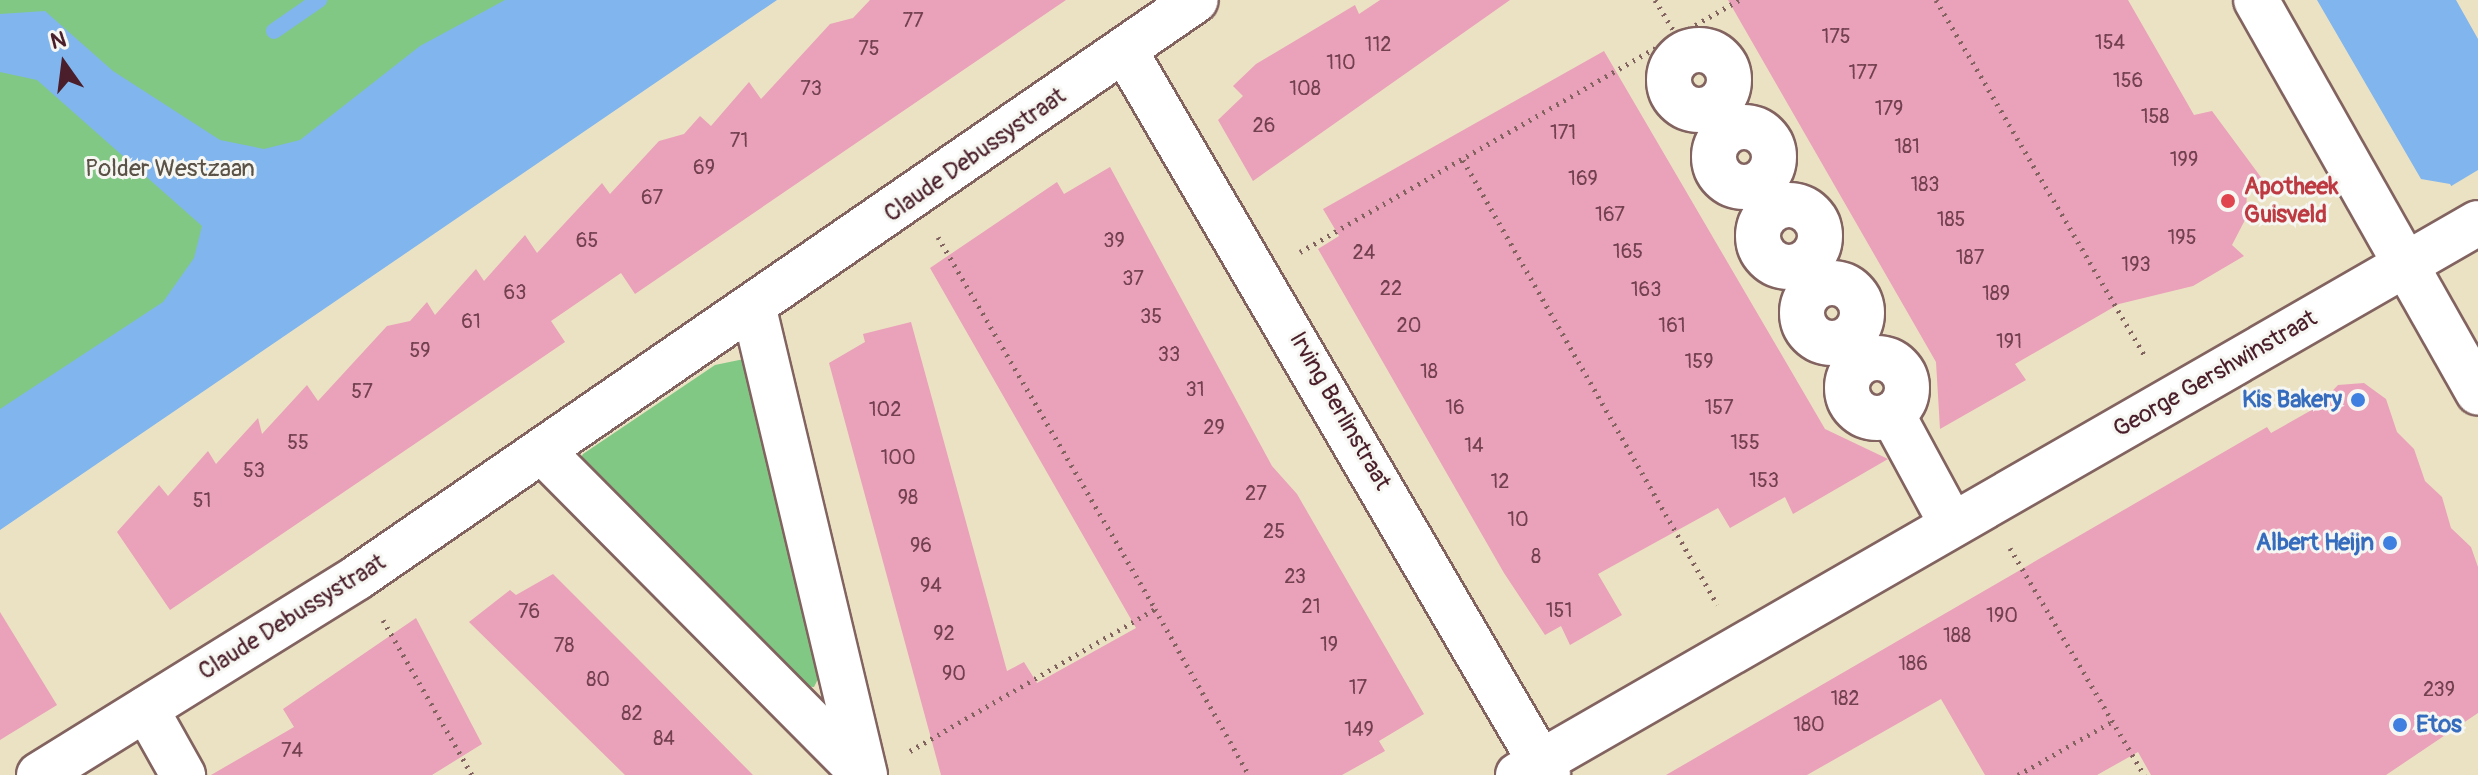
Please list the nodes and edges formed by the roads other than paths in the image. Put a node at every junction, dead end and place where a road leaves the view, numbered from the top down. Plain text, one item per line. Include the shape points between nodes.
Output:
1 (1196, 0) edge
2 (2256, 0) edge
3 (1683, 44) road end
4 (1125, 51) junction
5 (2478, 223) edge
6 (2403, 265) junction
7 (754, 309) junction
8 (2478, 393) edge
9 (543, 452) junction
10 (1968, 516) junction
11 (146, 709) junction
12 (874, 770) edge
13 (1536, 771) edge
14 (39, 775) edge
15 (183, 775) edge

1 - 4 street, Claude Debussystraat
2 - 6 street
3 - 10 street via 1713,52 1728,68 1730,85 1720,119 1748,127 1773,145 1775,163 1767,197 1793,206 1818,224 1820,241 1811,274 1847,286 1861,301 1863,319 1853,351 1881,357 1905,376 1904,404 1892,414
4 - 7 street, Claude Debussystraat
4 - 13 street, Irving Berlinstraat via 1261,274
5 - 6 street, George Gershwinstraat
6 - 8 street
6 - 10 street, George Gershwinstraat
7 - 9 street, Claude Debussystraat
7 - 12 street
9 - 11 street, Claude Debussystraat via 358,577
9 - 12 street
10 - 13 street, George Gershwinstraat
11 - 14 street, Claude Debussystraat
11 - 15 street

